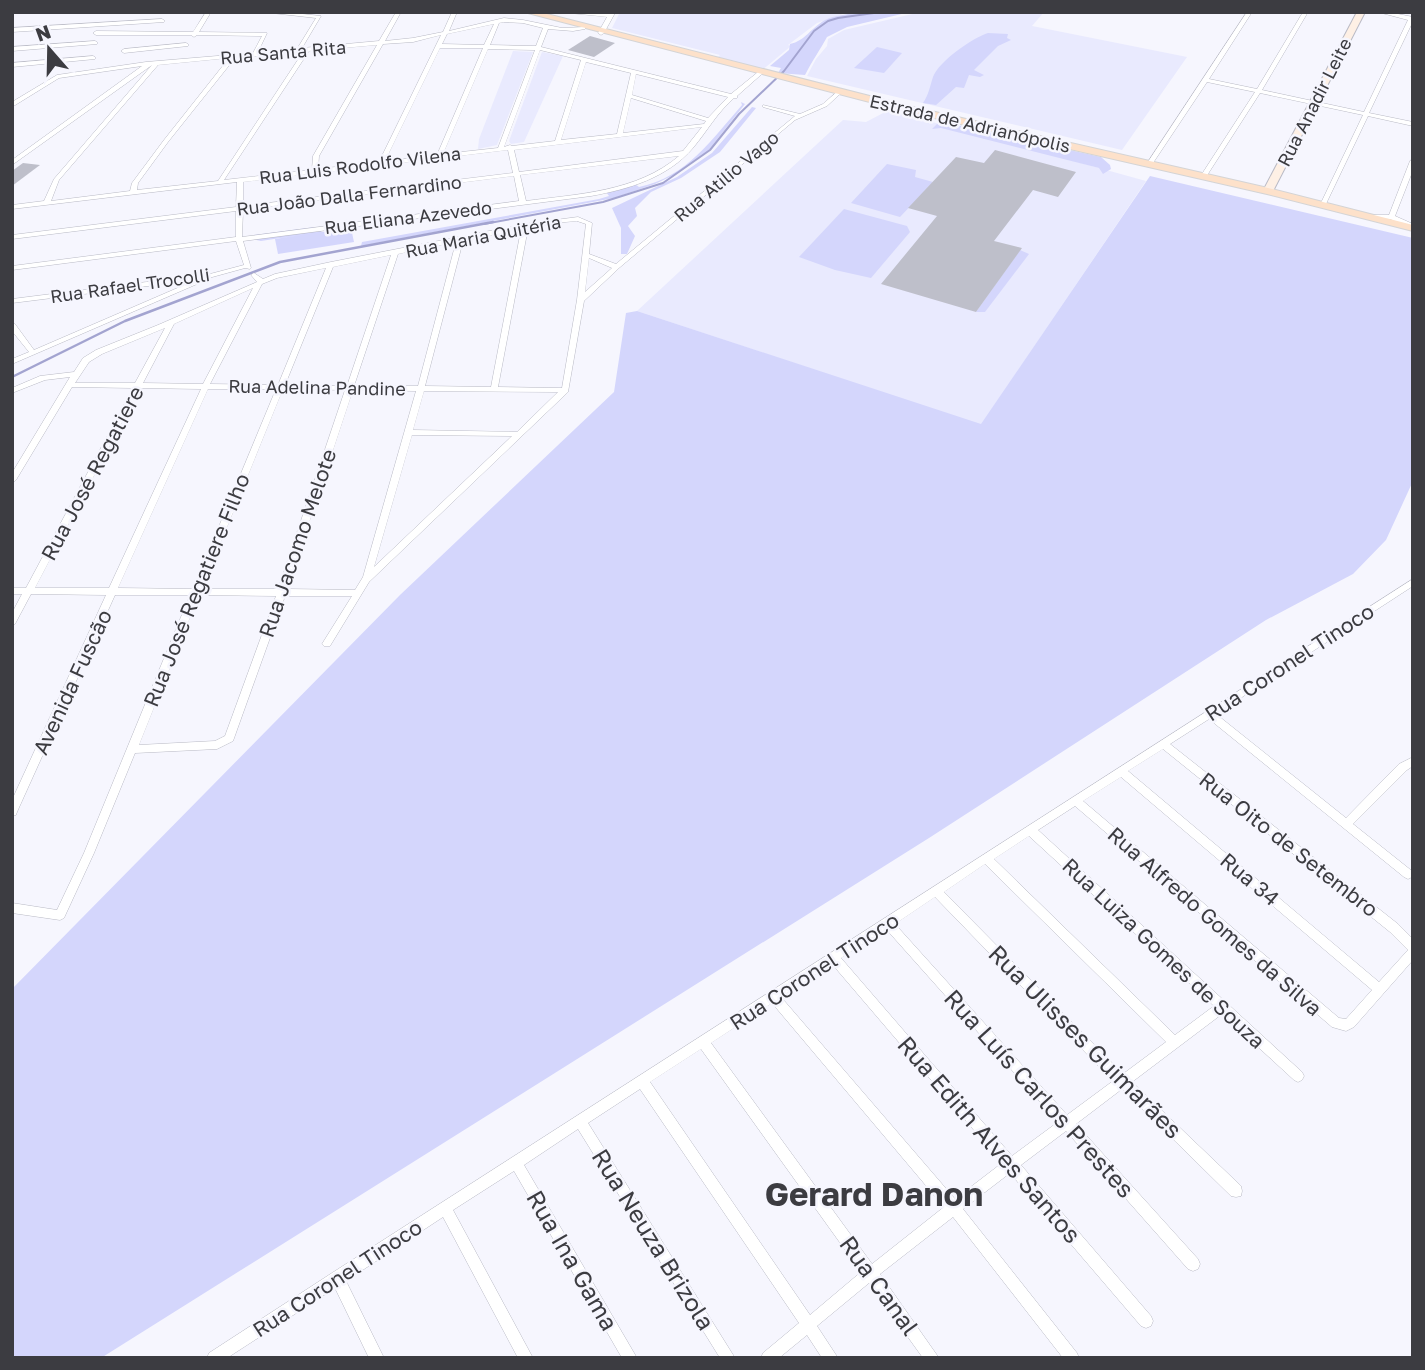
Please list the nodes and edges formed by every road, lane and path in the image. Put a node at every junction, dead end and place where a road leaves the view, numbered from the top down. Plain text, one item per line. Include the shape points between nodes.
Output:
1 (95, 12) edge
2 (209, 12) edge
3 (265, 12) edge
4 (398, 12) edge
5 (455, 12) edge
6 (528, 12) edge
7 (562, 12) edge
8 (1250, 12) edge
9 (1306, 12) edge
10 (1361, 12) edge
11 (1380, 12) edge
12 (611, 14) edge
13 (320, 15) edge
14 (1412, 19) edge
15 (162, 21) dead end
16 (497, 22) junction
17 (96, 24) junction
18 (546, 28) junction
19 (583, 28) junction
20 (12, 30) edge
21 (96, 33) junction
22 (195, 33) junction
23 (601, 33) junction
24 (447, 34) junction
25 (95, 43) junction
26 (381, 43) junction
27 (186, 45) junction
28 (440, 46) junction
29 (487, 47) junction
30 (537, 48) junction
31 (12, 49) edge
32 (307, 50) junction
33 (124, 51) dead end
34 (298, 51) junction
35 (255, 54) junction
36 (234, 56) junction
37 (93, 58) junction
38 (584, 59) junction
39 (174, 61) junction
40 (153, 64) junction
41 (12, 65) edge
42 (90, 70) junction
43 (634, 72) junction
44 (763, 73) junction
45 (1206, 80) junction
46 (1259, 91) junction
47 (839, 92) junction
48 (629, 96) junction
49 (735, 97) junction
50 (1314, 103) junction
51 (12, 105) edge
52 (765, 107) dead end
53 (1367, 115) junction
54 (801, 116) junction
55 (709, 122) junction
56 (1413, 124) edge
57 (620, 134) junction
58 (558, 141) junction
59 (510, 147) junction
60 (501, 148) junction
61 (685, 153) junction
62 (440, 155) junction
63 (1413, 161) edge
64 (382, 162) junction
65 (12, 163) edge
66 (1149, 164) junction
67 (315, 171) junction
68 (518, 175) junction
69 (1203, 177) junction
70 (240, 180) junction
71 (220, 182) junction
72 (1268, 191) junction
73 (133, 192) junction
74 (47, 202) junction
75 (529, 204) junction
76 (1323, 205) junction
77 (12, 206) edge
78 (238, 208) junction
79 (1391, 216) junction
80 (1370, 217) junction
81 (525, 226) junction
82 (1413, 227) edge
83 (12, 237) edge
84 (239, 239) junction
85 (460, 240) junction
86 (395, 253) junction
87 (586, 255) junction
88 (331, 264) junction
89 (617, 267) junction
90 (12, 268) edge
91 (212, 275) junction
92 (258, 277) junction
93 (581, 300) junction
94 (12, 301) edge
95 (171, 323) junction
96 (12, 326) edge
97 (33, 353) junction
98 (12, 362) edge
99 (76, 374) junction
100 (70, 385) junction
101 (138, 385) junction
102 (206, 385) junction
103 (280, 386) junction
104 (349, 387) junction
105 (421, 388) junction
106 (494, 389) junction
107 (565, 390) junction
108 (12, 391) edge
109 (409, 432) junction
110 (518, 434) junction
111 (12, 480) edge
112 (366, 580) junction
113 (1413, 582) edge
114 (12, 591) edge
115 (29, 591) junction
116 (114, 591) junction
117 (195, 591) junction
118 (282, 591) junction
119 (359, 593) junction
120 (12, 622) edge
121 (327, 644) dead end
122 (1209, 714) junction
123 (1163, 744) junction
124 (131, 749) junction
125 (1413, 761) edge
126 (1121, 771) junction
127 (1076, 801) junction
128 (12, 812) edge
129 (1347, 823) junction
130 (1030, 830) junction
131 (986, 858) junction
132 (1408, 874) dead end
133 (936, 891) junction
134 (12, 908) edge
135 (887, 923) junction
136 (1413, 950) edge
137 (833, 957) junction
138 (1378, 988) junction
139 (774, 997) junction
140 (1223, 1006) junction
141 (703, 1042) junction
142 (1175, 1043) junction
143 (1298, 1076) dead end
144 (642, 1081) junction
145 (1124, 1082) junction
146 (580, 1121) junction
147 (1067, 1124) junction
148 (516, 1163) junction
149 (1013, 1166) junction
150 (1236, 1191) dead end
151 (444, 1208) junction
152 (955, 1209) junction
153 (1193, 1264) dead end
154 (873, 1273) junction
155 (337, 1278) junction
156 (1146, 1321) dead end
157 (809, 1325) junction
158 (215, 1357) edge
159 (377, 1358) edge
160 (526, 1358) edge
161 (630, 1358) edge
162 (728, 1358) edge
163 (768, 1358) edge
164 (831, 1358) edge
165 (932, 1358) edge
166 (1072, 1358) edge

1 - 17 street
2 - 22 street
3 - 13 street
4 - 26 street
5 - 24 street
6 - 19 main road, Estrada de Adrianópolis
7 - 12 street
8 - 45 street
9 - 46 street
10 - 50 main road, Rua Anadir Leite
11 - 14 street
12 - 23 street
13 - 34 street
14 - 53 street
15 - 17 street
16 - 18 street, Rua Santa Rita via 517,20
16 - 24 street, Rua Santa Rita
16 - 29 street
17 - 20 street
17 - 21 street
18 - 19 street, Rua Santa Rita
18 - 30 street
19 - 23 main road, Estrada de Adrianópolis
21 - 22 street
21 - 25 street
22 - 27 street
22 - 35 street via 265,34
23 - 44 main road, Estrada de Adrianópolis
24 - 26 street, Rua Santa Rita
24 - 28 street
25 - 31 street
25 - 37 street
26 - 32 street, Rua Santa Rita
26 - 67 street via 316,156
27 - 33 street
27 - 39 street
28 - 29 street
28 - 64 street
29 - 30 street
29 - 62 street
30 - 38 street
30 - 60 street
32 - 34 street, Rua Santa Rita
32 - 71 street
34 - 35 street, Rua Santa Rita
35 - 36 street, Rua Santa Rita
36 - 39 street, Rua Santa Rita
36 - 73 street via 166,141
37 - 41 street
37 - 42 street
38 - 43 street
38 - 58 street
39 - 40 street, Rua Santa Rita
40 - 42 street
40 - 65 street, Rua Santa Rita
40 - 74 street via 56,180
42 - 51 street via 57,77
43 - 48 street
43 - 49 street
44 - 47 main road, Estrada de Adrianópolis
44 - 49 street, Rua Eliana Azevedo
45 - 46 street
45 - 66 street
46 - 50 street
46 - 69 street
47 - 54 street, Rua Atilio Vago via 825,105
47 - 66 main road, Estrada de Adrianópolis
48 - 55 street
48 - 57 street
49 - 55 street, Rua Eliana Azevedo
50 - 53 street
50 - 72 main road, Rua Anadir Leite
52 - 54 street
53 - 56 street
53 - 76 street
54 - 89 street, Rua Atilio Vago
55 - 57 street, Rua Luis Rodolfo Vilena
55 - 61 street, Rua Eliana Azevedo
57 - 58 street, Rua Luis Rodolfo Vilena
58 - 59 street, Rua Luis Rodolfo Vilena
59 - 60 street, Rua Luis Rodolfo Vilena
59 - 68 street
60 - 62 street, Rua Luis Rodolfo Vilena
61 - 68 street, Rua João Dalla Fernardino
61 - 75 street, Rua Eliana Azevedo via 660,173 617,189
62 - 64 street, Rua Luis Rodolfo Vilena
63 - 79 street
64 - 67 street, Rua Luis Rodolfo Vilena
66 - 69 main road, Estrada de Adrianópolis
67 - 70 street, Rua Luis Rodolfo Vilena
68 - 75 street
68 - 78 street, Rua João Dalla Fernardino
69 - 72 main road, Estrada de Adrianópolis
70 - 71 street, Rua Luis Rodolfo Vilena
70 - 78 street
71 - 73 street, Rua Luis Rodolfo Vilena
72 - 76 main road, Estrada de Adrianópolis
73 - 74 street, Rua Luis Rodolfo Vilena
74 - 77 street, Rua Luis Rodolfo Vilena
75 - 84 street, Rua Eliana Azevedo
76 - 80 main road, Estrada de Adrianópolis
78 - 83 street, Rua João Dalla Fernardino
78 - 84 street
79 - 80 street
79 - 82 street
80 - 82 main road, Estrada de Adrianópolis
81 - 85 street, Rua Maria Quitéria
81 - 87 street, Rua Maria Quitéria via 585,220 591,226
81 - 106 street
84 - 90 street, Rua Eliana Azevedo
84 - 91 street, Rua Rafael Trocolli via 247,267
85 - 86 street, Rua Maria Quitéria
85 - 105 street
86 - 88 street, Rua Maria Quitéria
86 - 104 street, Rua Jacomo Melote
87 - 89 street
87 - 93 street, Rua Maria Quitéria
88 - 92 street, Rua Maria Quitéria
88 - 103 street, Rua José Regatiere Filho
89 - 93 street, Rua Atilio Vago
91 - 94 street, Rua Rafael Trocolli
91 - 97 street
92 - 95 street, Rua Maria Quitéria
92 - 102 street, Avenida Fuscão
93 - 107 street, Rua Maria Quitéria
95 - 99 street, Rua Maria Quitéria via 86,360
95 - 101 street, Rua José Regatiere
96 - 97 street
97 - 98 street
99 - 100 street
99 - 108 street via 43,379
100 - 101 street, Rua Adelina Pandine
100 - 111 street
101 - 102 street, Rua Adelina Pandine
101 - 115 street, Rua José Regatiere
102 - 103 street, Rua Adelina Pandine
102 - 116 street, Avenida Fuscão
103 - 104 street, Rua Adelina Pandine
103 - 117 street, Rua José Regatiere Filho
104 - 105 street, Rua Adelina Pandine
104 - 118 street, Rua Jacomo Melote
105 - 106 street, Rua Adelina Pandine
105 - 109 street
106 - 107 street, Rua Adelina Pandine
107 - 110 street
109 - 110 street
109 - 112 street
110 - 112 street
112 - 119 street
113 - 122 street, Rua Coronel Tinoco
114 - 115 street
115 - 116 street
115 - 120 street, Rua José Regatiere
116 - 117 street
116 - 128 street, Avenida Fuscão
117 - 118 street
117 - 124 street, Rua José Regatiere Filho
118 - 119 street
118 - 124 street, Rua Jacomo Melote via 229,738 216,745
119 - 121 street
122 - 123 street, Rua Coronel Tinoco
122 - 129 street
123 - 126 street, Rua Coronel Tinoco
123 - 136 street, Rua Oito de Setembro via 1394,928
124 - 134 street, Rua José Regatiere Filho via 60,915
125 - 129 street
126 - 127 street, Rua Coronel Tinoco
126 - 138 street, Rua 34
127 - 130 street, Rua Coronel Tinoco
127 - 138 street, Rua Alfredo Gomes da Silva via 1331,1020 1341,1026 1350,1023
129 - 132 street
130 - 131 street, Rua Coronel Tinoco
130 - 140 street, Rua Luiza Gomes de Souza
131 - 133 street, Rua Coronel Tinoco
131 - 142 street
133 - 135 street, Rua Coronel Tinoco
133 - 145 street, Rua Ulisses Guimarães
135 - 137 street, Rua Coronel Tinoco
135 - 147 street, Rua Luís Carlos Prestes
136 - 138 street, Rua Alfredo Gomes da Silva
137 - 139 street, Rua Coronel Tinoco
137 - 149 street, Rua Edith Alves Santos
139 - 141 street, Rua Coronel Tinoco
139 - 152 street
140 - 142 street
140 - 143 street, Rua Luiza Gomes de Souza
141 - 144 street, Rua Coronel Tinoco
141 - 154 street, Rua Canal
142 - 145 street
144 - 146 street, Rua Coronel Tinoco
144 - 157 street
145 - 147 street
145 - 150 street, Rua Ulisses Guimarães
146 - 148 street, Rua Coronel Tinoco
146 - 162 street, Rua Neuza Brizola
147 - 149 street
147 - 153 street, Rua Luís Carlos Prestes
148 - 151 street, Rua Coronel Tinoco
148 - 161 street, Rua Ina Gama
149 - 152 street
149 - 156 street, Rua Edith Alves Santos
151 - 155 street, Rua Coronel Tinoco
151 - 160 street
152 - 154 street
152 - 166 street
154 - 157 street
154 - 165 street, Rua Canal
155 - 158 street, Rua Coronel Tinoco
155 - 159 street
157 - 163 street
157 - 164 street

